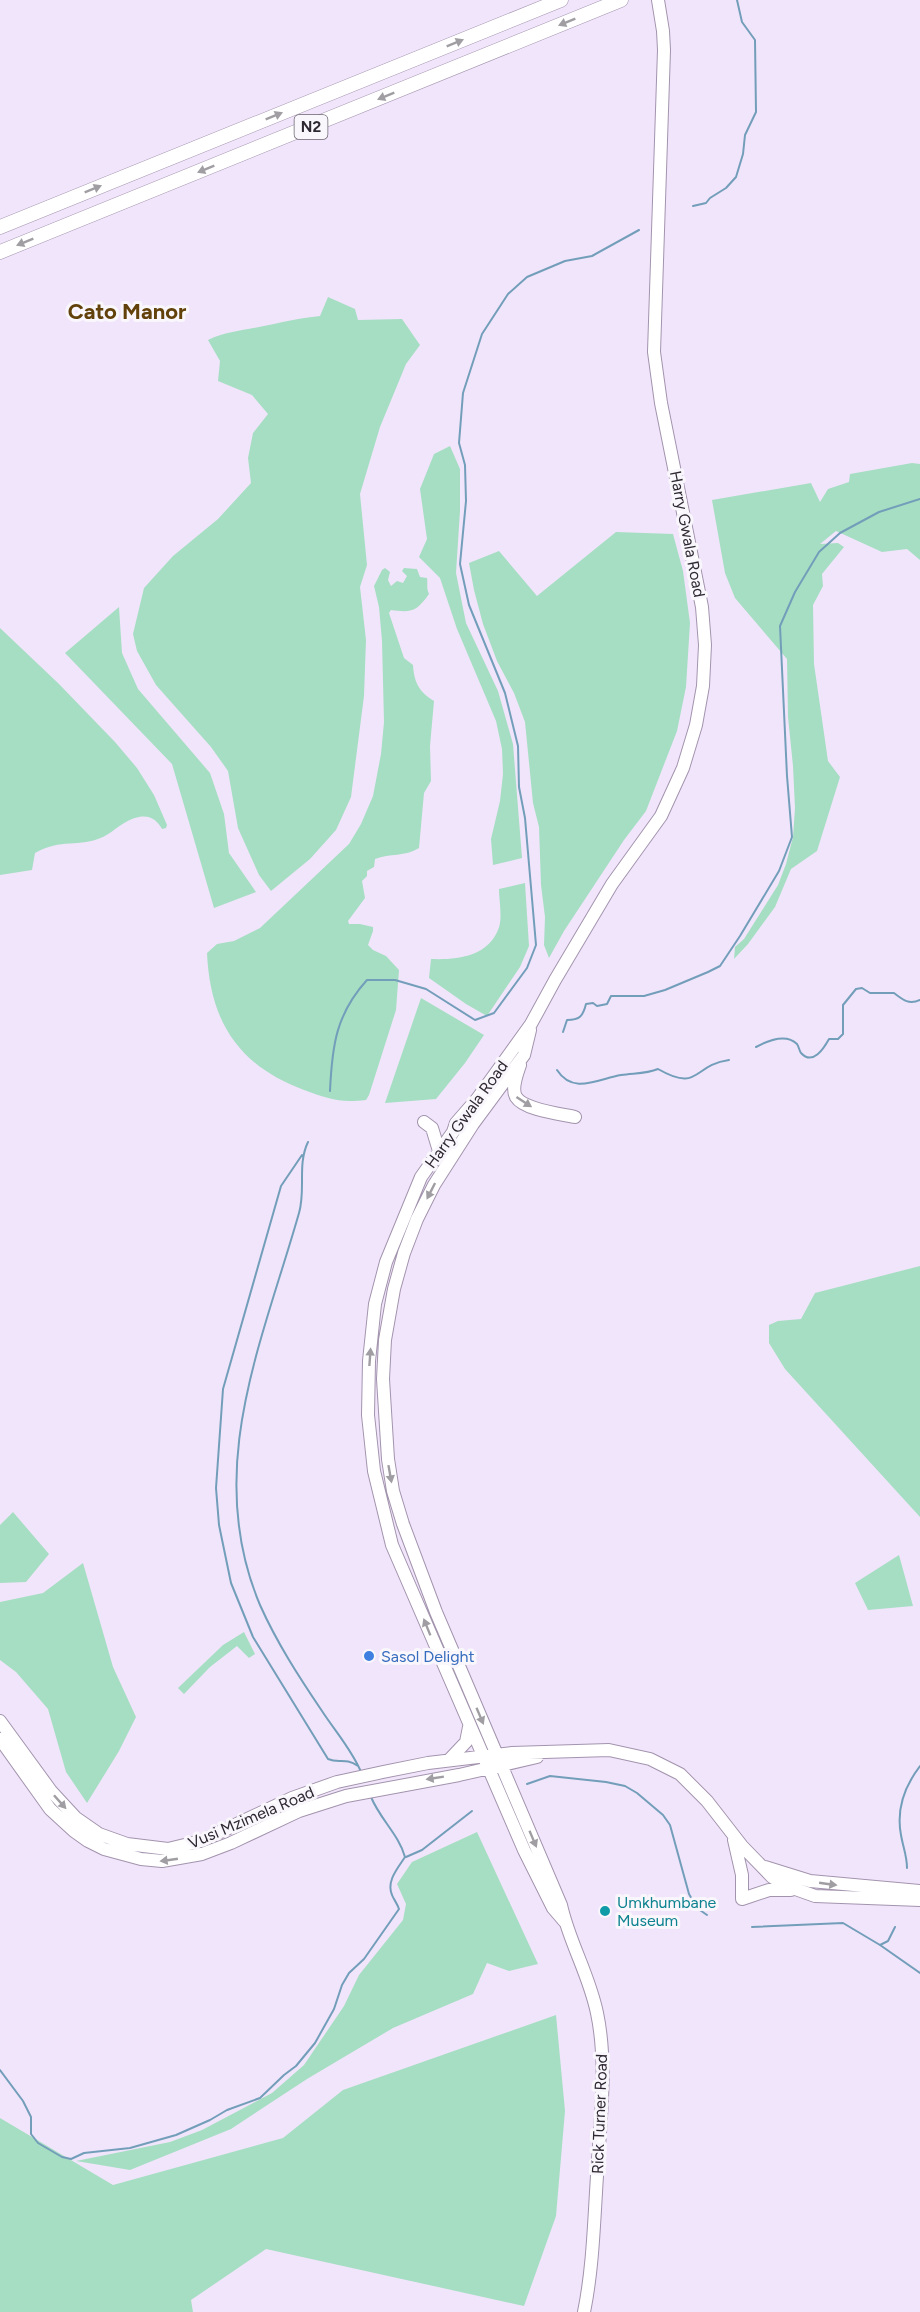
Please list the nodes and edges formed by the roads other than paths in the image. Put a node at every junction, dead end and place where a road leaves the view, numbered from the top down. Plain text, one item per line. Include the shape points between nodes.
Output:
1 (561, 0) edge
2 (621, 0) edge
3 (658, 0) edge
4 (0, 227) edge
5 (0, 252) edge
6 (531, 1024) junction
7 (524, 1055) junction
8 (575, 1117) dead end
9 (424, 1122) dead end
10 (439, 1151) junction
11 (0, 1721) edge
12 (470, 1725) junction
13 (0, 1739) edge
14 (553, 1752) junction
15 (531, 1759) junction
16 (449, 1760) junction
17 (499, 1760) junction
18 (485, 1763) junction
19 (459, 1775) junction
20 (510, 1785) junction
21 (496, 1789) junction
22 (732, 1833) junction
23 (765, 1867) junction
24 (795, 1890) junction
25 (920, 1891) edge
26 (920, 1900) edge
27 (565, 1922) junction
28 (584, 2312) edge

4 -> 1 highway, N2
2 -> 5 highway, N2
3 - 6 main road, Harry Gwala Road via 664,50 654,352 702,607 703,686 683,768 661,816 612,884
6 - 7 main road, Harry Gwala Road
6 - 10 main road, Harry Gwala Road
7 -> 8 main road via 514,1086 516,1097 527,1106
7 -> 17 main road, Harry Gwala Road via 477,1119 417,1219 394,1288 383,1379 388,1459 403,1524
9 - 10 main road via 432,1128
12 -> 10 main road, Harry Gwala Road via 392,1545 375,1479 368,1415 375,1304 386,1262 421,1177
11 -> 16 main road, Vusi Mzimela Road via 51,1791 76,1818 99,1834 127,1844 168,1849 201,1841 277,1804 337,1782
12 - 16 main road via 466,1742
12 - 18 main road, Harry Gwala Road
19 -> 13 main road, Vusi Mzimela Road via 345,1796 290,1814 202,1854 162,1862 141,1860 88,1841 60,1820
14 - 15 main road, Vusi Mzimela Road
14 - 17 main road, Vusi Mzimela Road via 512,1753
14 - 22 main road, Vusi Mzimela Road via 609,1750 663,1764 698,1791
15 - 17 main road, Vusi Mzimela Road
15 - 20 main road via 516,1772
16 - 18 main road, Vusi Mzimela Road
17 - 18 main road, Vusi Mzimela Road
17 - 20 main road, Rick Turner Road
18 - 19 main road, Vusi Mzimela Road
18 - 21 main road, Rick Turner Road
19 - 21 main road via 481,1779
20 -> 27 main road, Rick Turner Road
21 - 27 main road, Rick Turner Road via 553,1908
22 - 23 main road, Vusi Mzimela Road
22 - 24 main road via 742,1875 742,1899 769,1890
23 - 24 main road, Vusi Mzimela Road via 772,1877
23 -> 25 main road, Vusi Mzimela Road via 827,1884
24 - 26 main road, Vusi Mzimela Road via 815,1896
27 - 28 main road, Rick Turner Road via 592,1988 602,2040 592,2256

